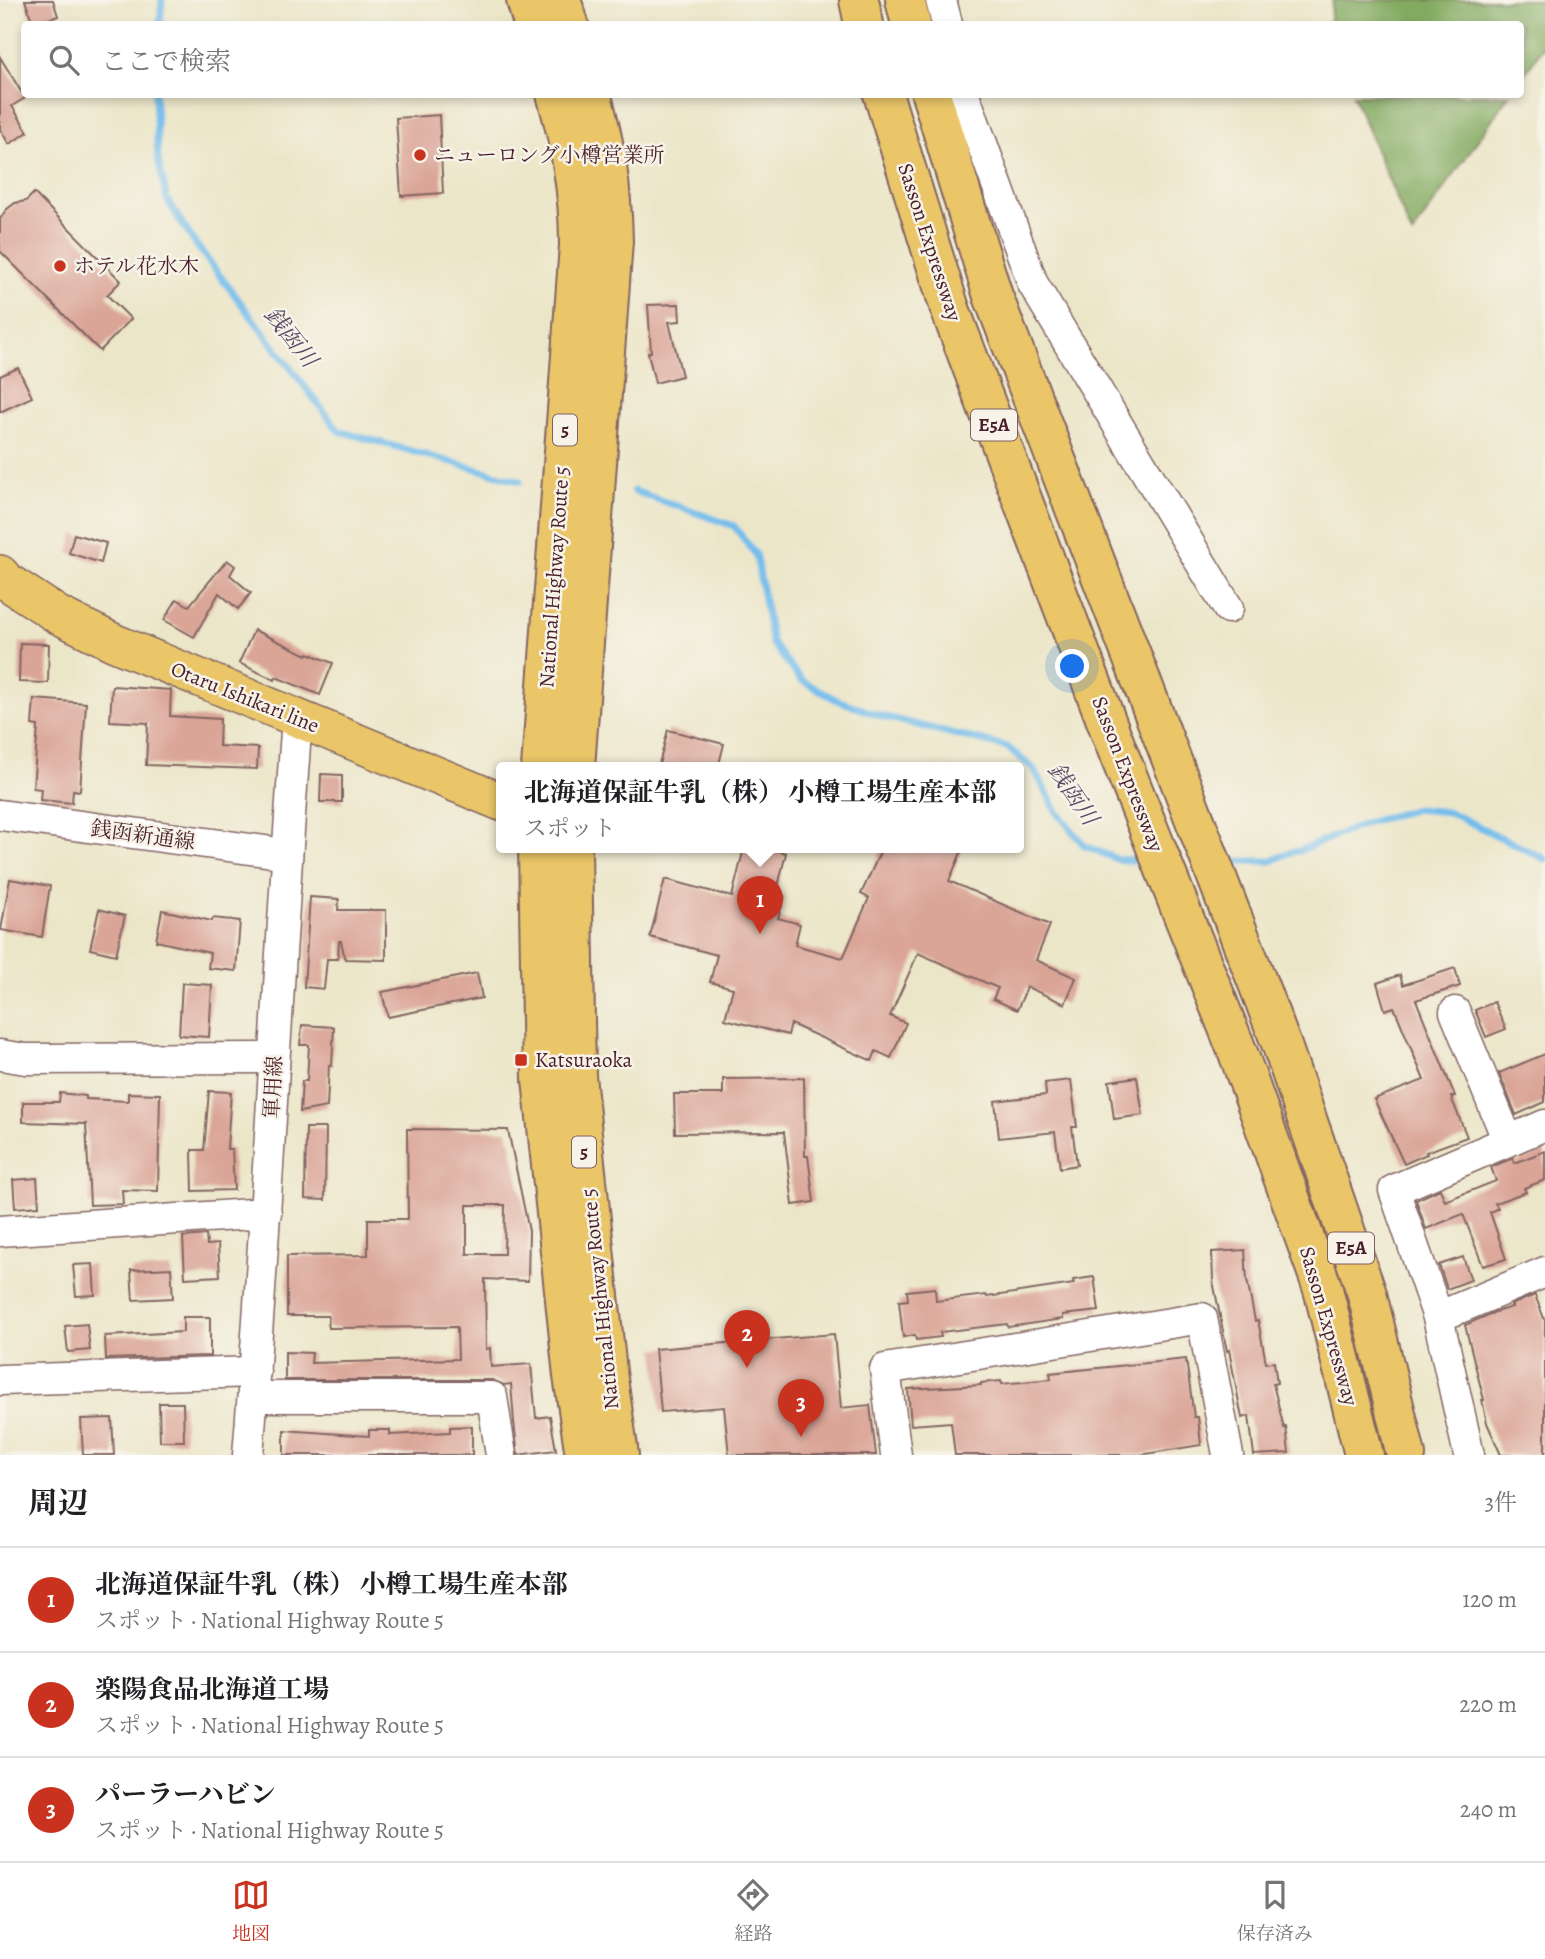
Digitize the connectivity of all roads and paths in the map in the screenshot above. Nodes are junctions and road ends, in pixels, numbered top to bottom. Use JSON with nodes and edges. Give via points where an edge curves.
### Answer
{"nodes":[{"id":1,"x":526,"y":0,"type":"edge"},
{"id":2,"x":561,"y":0,"type":"edge"},
{"id":3,"x":859,"y":0,"type":"edge"},
{"id":4,"x":905,"y":0,"type":"edge"},
{"id":5,"x":941,"y":0,"type":"edge"},
{"id":6,"x":533,"y":21,"type":"edge"},
{"id":7,"x":568,"y":21,"type":"edge"},
{"id":8,"x":863,"y":21,"type":"edge"},
{"id":9,"x":910,"y":21,"type":"edge"},
{"id":10,"x":946,"y":21,"type":"edge"},
{"id":11,"x":556,"y":98,"type":"edge"},
{"id":12,"x":592,"y":98,"type":"edge"},
{"id":13,"x":884,"y":98,"type":"edge"},
{"id":14,"x":932,"y":98,"type":"edge"},
{"id":15,"x":965,"y":98,"type":"edge"},
{"id":16,"x":0,"y":574,"type":"edge"},
{"id":17,"x":1228,"y":608,"type":"dead end"},
{"id":18,"x":298,"y":719,"type":"junction"},
{"id":19,"x":541,"y":762,"type":"edge"},
{"id":20,"x":575,"y":762,"type":"edge"},
{"id":21,"x":496,"y":800,"type":"edge"},
{"id":22,"x":0,"y":815,"type":"edge"},
{"id":23,"x":538,"y":853,"type":"edge"},
{"id":24,"x":572,"y":853,"type":"edge"},
{"id":25,"x":287,"y":854,"type":"junction"},
{"id":26,"x":1454,"y":1012,"type":"dead end"},
{"id":27,"x":0,"y":1055,"type":"edge"},
{"id":28,"x":274,"y":1058,"type":"junction"},
{"id":29,"x":1545,"y":1125,"type":"edge"},
{"id":30,"x":1508,"y":1140,"type":"junction"},
{"id":31,"x":266,"y":1213,"type":"junction"},
{"id":32,"x":0,"y":1231,"type":"edge"},
{"id":33,"x":1545,"y":1272,"type":"edge"},
{"id":34,"x":1438,"y":1317,"type":"junction"},
{"id":35,"x":0,"y":1380,"type":"edge"},
{"id":36,"x":254,"y":1385,"type":"junction"},
{"id":37,"x":248,"y":1455,"type":"edge"},
{"id":38,"x":501,"y":1455,"type":"edge"},
{"id":39,"x":584,"y":1455,"type":"edge"},
{"id":40,"x":619,"y":1455,"type":"edge"},
{"id":41,"x":896,"y":1455,"type":"edge"},
{"id":42,"x":1228,"y":1455,"type":"edge"},
{"id":43,"x":1364,"y":1455,"type":"edge"},
{"id":44,"x":1406,"y":1455,"type":"edge"},
{"id":45,"x":1469,"y":1455,"type":"edge"}],
"edges":[{"from":1,"to":6,"type":"highway"},
{"from":2,"to":7,"type":"highway"},
{"from":3,"to":8,"type":"highway"},
{"from":4,"to":9,"type":"highway"},
{"from":5,"to":10,"type":"street"},
{"from":11,"to":19,"type":"highway","name":"National Highway Route 5","number":"5","via":[[573,164],[579,245]]},
{"from":12,"to":20,"type":"highway","name":"National Highway Route 5","number":"5","via":[[610,180],[613,242]]},
{"from":13,"to":43,"type":"highway","name":"Sasson Expressway","number":"E5A","via":[[950,309],[1240,1058],[1323,1289]]},
{"from":14,"to":44,"type":"highway","name":"Sasson Expressway","number":"E5A","via":[[993,296],[1282,1046],[1367,1294]]},
{"from":15,"to":17,"type":"street","via":[[1033,284]]},
{"from":16,"to":18,"type":"main road","name":"Otaru Ishikari line","via":[[58,615],[115,643]]},
{"from":18,"to":21,"type":"main road","name":"Otaru Ishikari line"},
{"from":18,"to":25,"type":"street","name":"軍用線"},
{"from":22,"to":25,"type":"street","name":"銭函新通線"},
{"from":23,"to":39,"type":"highway","name":"National Highway Route 5","number":"5","via":[[542,1079]]},
{"from":24,"to":40,"type":"highway","name":"National Highway Route 5","number":"5","via":[[576,1076]]},
{"from":25,"to":28,"type":"street","name":"軍用線"},
{"from":26,"to":30,"type":"street"},
{"from":27,"to":28,"type":"street","via":[[26,1059]]},
{"from":28,"to":31,"type":"street","name":"軍用線"},
{"from":29,"to":30,"type":"street"},
{"from":30,"to":34,"type":"street","via":[[1394,1189]]},
{"from":31,"to":32,"type":"street"},
{"from":31,"to":36,"type":"street","name":"軍用線"},
{"from":33,"to":34,"type":"street"},
{"from":34,"to":45,"type":"street"},
{"from":35,"to":36,"type":"street"},
{"from":36,"to":37,"type":"street","name":"軍用線"},
{"from":36,"to":38,"type":"street","via":[[492,1397]]},
{"from":41,"to":42,"type":"street","via":[[885,1369],[1202,1318]]}]}
